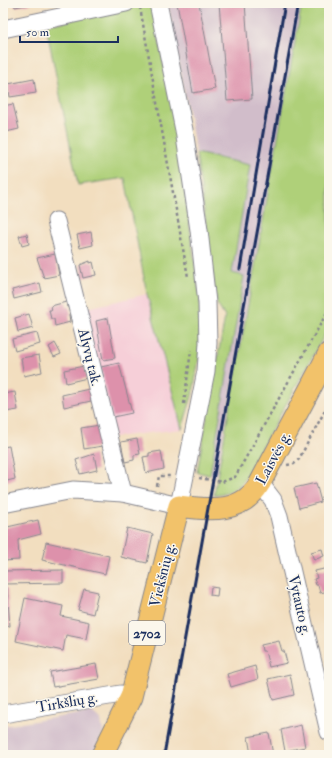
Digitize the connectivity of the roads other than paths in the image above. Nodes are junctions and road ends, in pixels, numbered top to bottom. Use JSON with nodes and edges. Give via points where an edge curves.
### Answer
{"nodes":[{"id":1,"x":126,"y":3,"type":"edge"},
{"id":2,"x":158,"y":3,"type":"edge"},
{"id":3,"x":3,"y":29,"type":"edge"},
{"id":4,"x":56,"y":221,"type":"dead end"},
{"id":5,"x":329,"y":353,"type":"edge"},
{"id":6,"x":260,"y":483,"type":"junction"},
{"id":7,"x":123,"y":493,"type":"junction"},
{"id":8,"x":3,"y":504,"type":"edge"},
{"id":9,"x":179,"y":506,"type":"junction"},
{"id":10,"x":131,"y":697,"type":"junction"},
{"id":11,"x":3,"y":714,"type":"edge"},
{"id":12,"x":329,"y":732,"type":"edge"},
{"id":13,"x":102,"y":755,"type":"edge"}],
"edges":[{"from":1,"to":3,"type":"street"},
{"from":2,"to":9,"type":"street","via":[[184,130],[207,303],[206,371]]},
{"from":4,"to":7,"type":"street","name":"Alyvų tak."},
{"from":5,"to":6,"type":"main road","name":"Laisvės g."},
{"from":6,"to":9,"type":"main road","name":"Laisvės g.","via":[[250,497],[239,504],[207,509]]},
{"from":6,"to":12,"type":"street","name":"Vytauto g.","via":[[273,500],[279,516]]},
{"from":7,"to":8,"type":"street","via":[[72,490]]},
{"from":7,"to":9,"type":"street"},
{"from":9,"to":10,"type":"main road","name":"Viekšnių g.","number":"2702"},
{"from":10,"to":11,"type":"street","name":"Tirkšlių g.","via":[[121,694]]},
{"from":10,"to":13,"type":"main road","name":"Viekšnių g.","number":"2702"}]}
